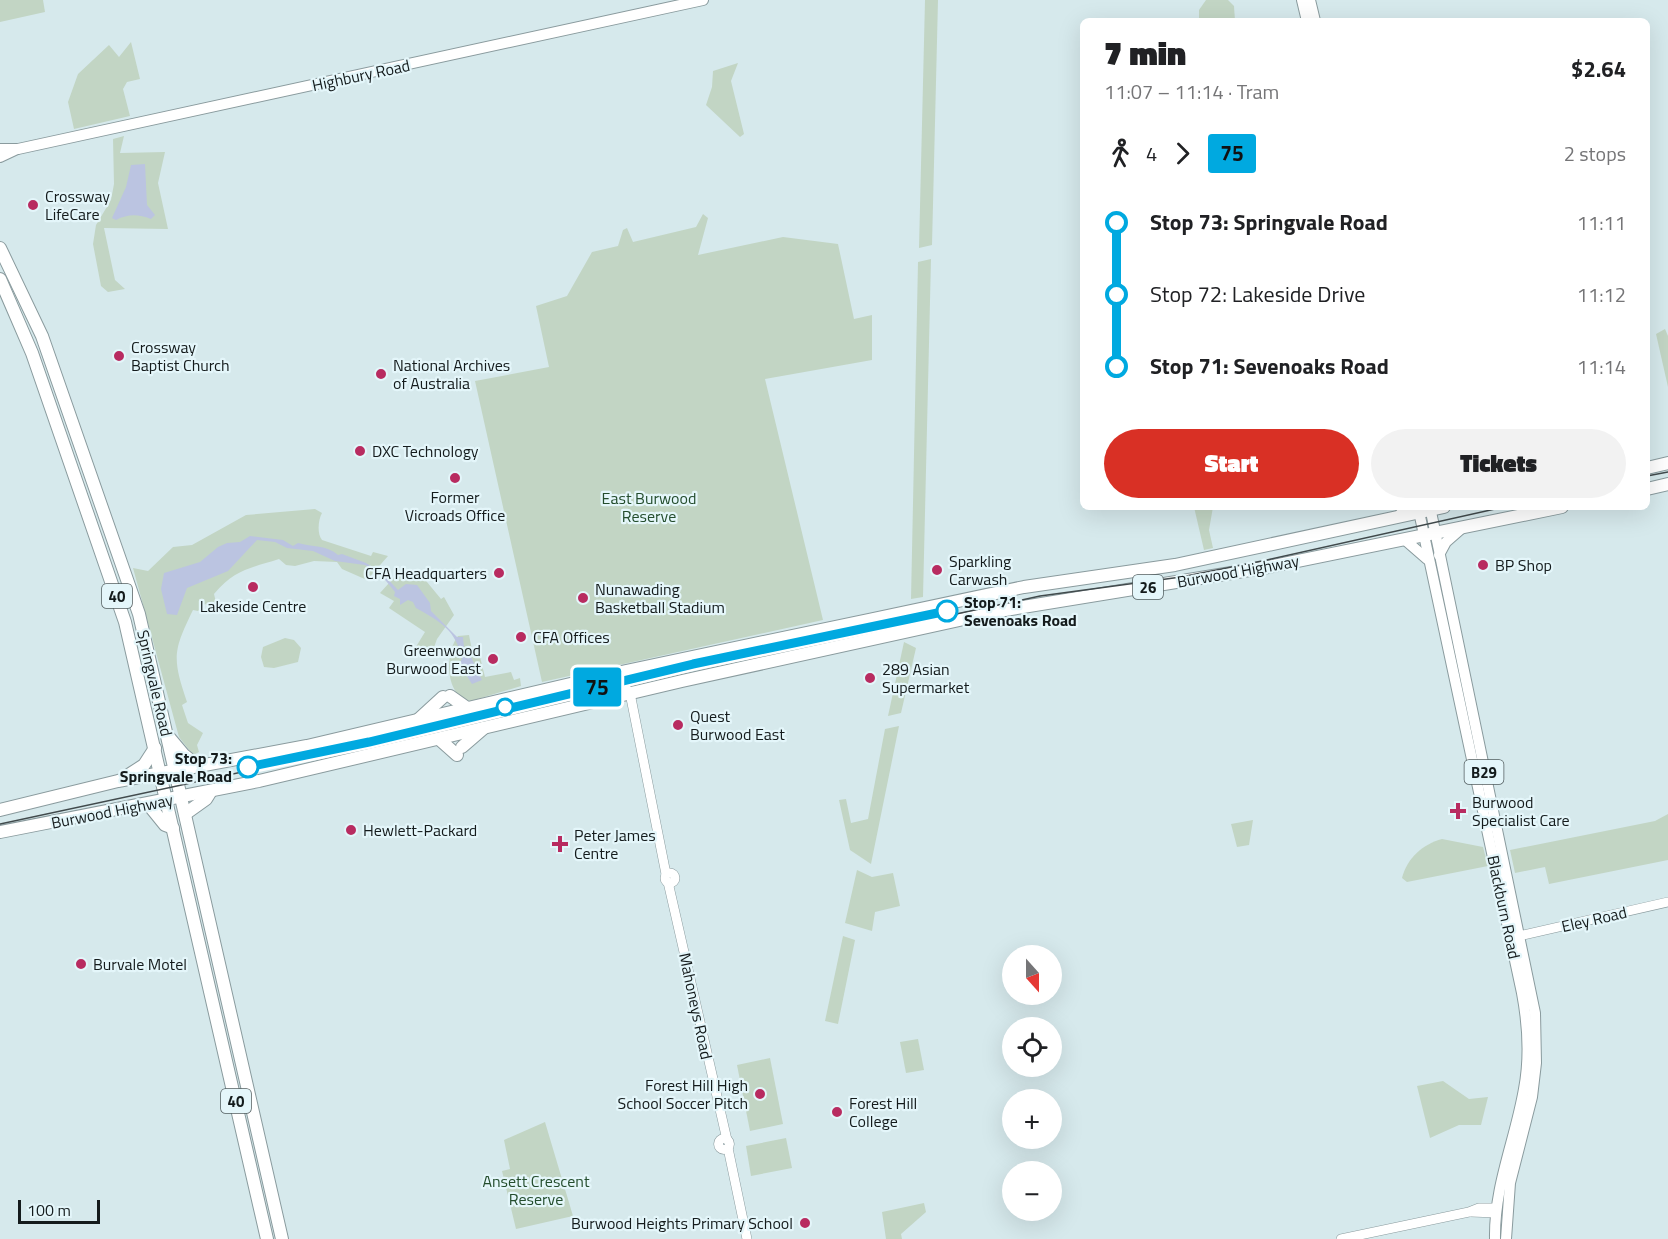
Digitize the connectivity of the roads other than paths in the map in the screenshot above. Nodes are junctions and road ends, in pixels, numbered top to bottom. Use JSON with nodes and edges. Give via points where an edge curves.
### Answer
{"nodes":[{"id":1,"x":703,"y":0,"type":"edge"},
{"id":2,"x":1302,"y":0,"type":"edge"},
{"id":3,"x":1310,"y":0,"type":"edge"},
{"id":4,"x":1306,"y":18,"type":"edge"},
{"id":5,"x":1314,"y":18,"type":"edge"},
{"id":6,"x":0,"y":149,"type":"edge"},
{"id":7,"x":18,"y":149,"type":"junction"},
{"id":8,"x":0,"y":157,"type":"edge"},
{"id":9,"x":0,"y":248,"type":"edge"},
{"id":10,"x":0,"y":279,"type":"edge"},
{"id":11,"x":1664,"y":464,"type":"edge"},
{"id":12,"x":1667,"y":484,"type":"edge"},
{"id":13,"x":1650,"y":488,"type":"edge"},
{"id":14,"x":1424,"y":510,"type":"edge"},
{"id":15,"x":1548,"y":510,"type":"edge"},
{"id":16,"x":1402,"y":512,"type":"edge"},
{"id":17,"x":1462,"y":528,"type":"junction"},
{"id":18,"x":1429,"y":535,"type":"junction"},
{"id":19,"x":1404,"y":539,"type":"junction"},
{"id":20,"x":1439,"y":555,"type":"junction"},
{"id":21,"x":1218,"y":556,"type":"junction"},
{"id":22,"x":1427,"y":559,"type":"junction"},
{"id":23,"x":1268,"y":567,"type":"junction"},
{"id":24,"x":140,"y":620,"type":"junction"},
{"id":25,"x":820,"y":630,"type":"junction"},
{"id":26,"x":129,"y":636,"type":"junction"},
{"id":27,"x":840,"y":646,"type":"junction"},
{"id":28,"x":604,"y":676,"type":"junction"},
{"id":29,"x":625,"y":694,"type":"junction"},
{"id":30,"x":467,"y":708,"type":"junction"},
{"id":31,"x":415,"y":722,"type":"junction"},
{"id":32,"x":487,"y":726,"type":"junction"},
{"id":33,"x":167,"y":735,"type":"junction"},
{"id":34,"x":439,"y":739,"type":"junction"},
{"id":35,"x":155,"y":748,"type":"junction"},
{"id":36,"x":1477,"y":760,"type":"junction"},
{"id":37,"x":198,"y":766,"type":"junction"},
{"id":38,"x":175,"y":770,"type":"junction"},
{"id":39,"x":161,"y":773,"type":"junction"},
{"id":40,"x":118,"y":781,"type":"junction"},
{"id":41,"x":211,"y":791,"type":"junction"},
{"id":42,"x":181,"y":797,"type":"junction"},
{"id":43,"x":167,"y":800,"type":"junction"},
{"id":44,"x":148,"y":804,"type":"junction"},
{"id":45,"x":0,"y":810,"type":"edge"},
{"id":46,"x":185,"y":814,"type":"junction"},
{"id":47,"x":173,"y":828,"type":"junction"},
{"id":48,"x":0,"y":832,"type":"edge"},
{"id":49,"x":1668,"y":902,"type":"edge"},
{"id":50,"x":1515,"y":937,"type":"junction"},
{"id":51,"x":1499,"y":1212,"type":"junction"},
{"id":52,"x":267,"y":1239,"type":"edge"},
{"id":53,"x":282,"y":1239,"type":"edge"},
{"id":54,"x":747,"y":1239,"type":"edge"},
{"id":55,"x":1341,"y":1239,"type":"edge"},
{"id":56,"x":1496,"y":1239,"type":"edge"},
{"id":57,"x":1506,"y":1239,"type":"edge"}],
"edges":[{"from":1,"to":7,"type":"main road","name":"Highbury Road"},
{"from":2,"to":4,"type":"main road"},
{"from":3,"to":5,"type":"main road"},
{"from":6,"to":7,"type":"main road","name":"Highbury Road"},
{"from":7,"to":8,"type":"main road","name":"Highbury Road"},
{"from":9,"to":24,"type":"highway","name":"Springvale Road","number":"40","via":[[42,336]]},
{"from":10,"to":26,"type":"highway","name":"Springvale Road","number":"40","via":[[36,362]]},
{"from":11,"to":12,"type":"highway"},
{"from":12,"to":13,"type":"highway"},
{"from":14,"to":18,"type":"main road","name":"Blackburn Road","number":"B29"},
{"from":15,"to":17,"type":"highway","name":"Burwood Highway","number":"26"},
{"from":16,"to":21,"type":"highway","name":"Burwood Highway","number":"26"},
{"from":17,"to":18,"type":"highway","name":"Burwood Highway","number":"26"},
{"from":17,"to":20,"type":"main road","via":[[1446,542]]},
{"from":18,"to":19,"type":"highway","name":"Burwood Highway","number":"26"},
{"from":18,"to":20,"type":"main road","name":"Blackburn Road","number":"B29"},
{"from":18,"to":22,"type":"main road","name":"Blackburn Road","number":"B29"},
{"from":19,"to":22,"type":"main road"},
{"from":19,"to":23,"type":"highway","name":"Burwood Highway","number":"26"},
{"from":20,"to":36,"type":"main road","name":"Blackburn Road","number":"B29"},
{"from":21,"to":23,"type":"highway","via":[[1237,559],[1261,555]]},
{"from":21,"to":25,"type":"highway","name":"Burwood Highway","number":"26","via":[[1024,587]]},
{"from":22,"to":36,"type":"main road","name":"Blackburn Road","number":"B29"},
{"from":23,"to":27,"type":"highway","name":"Burwood Highway","number":"26","via":[[1005,610]]},
{"from":24,"to":26,"type":"highway","via":[[137,631]]},
{"from":24,"to":33,"type":"highway","name":"Springvale Road","number":"40"},
{"from":25,"to":27,"type":"highway","via":[[835,635]]},
{"from":25,"to":28,"type":"highway","name":"Burwood Highway","number":"26"},
{"from":26,"to":35,"type":"highway","name":"Springvale Road","number":"40"},
{"from":27,"to":29,"type":"highway","name":"Burwood Highway","number":"26"},
{"from":28,"to":29,"type":"main road","via":[[621,682]]},
{"from":28,"to":30,"type":"highway","name":"Burwood Highway","number":"26"},
{"from":29,"to":32,"type":"highway","name":"Burwood Highway","number":"26"},
{"from":29,"to":54,"type":"main road","name":"Mahoneys Road","via":[[634,717],[670,877]]},
{"from":30,"to":31,"type":"highway","name":"Burwood Highway","number":"26"},
{"from":30,"to":31,"type":"highway","via":[[446,696]]},
{"from":31,"to":37,"type":"highway","name":"Burwood Highway","number":"26"},
{"from":32,"to":34,"type":"highway","name":"Burwood Highway","number":"26"},
{"from":32,"to":34,"type":"highway","via":[[459,751]]},
{"from":33,"to":37,"type":"highway"},
{"from":33,"to":38,"type":"highway","name":"Springvale Road","number":"40"},
{"from":34,"to":41,"type":"highway","name":"Burwood Highway","number":"26"},
{"from":35,"to":39,"type":"highway","name":"Springvale Road","number":"40"},
{"from":35,"to":40,"type":"highway","via":[[142,767]]},
{"from":36,"to":50,"type":"main road","name":"Blackburn Road","number":"B29"},
{"from":37,"to":38,"type":"highway","name":"Burwood Highway","number":"26"},
{"from":38,"to":39,"type":"highway","name":"Burwood Highway","number":"26"},
{"from":38,"to":42,"type":"highway","name":"Springvale Road","number":"40"},
{"from":39,"to":40,"type":"highway","name":"Burwood Highway","number":"26"},
{"from":39,"to":43,"type":"highway","name":"Springvale Road","number":"40"},
{"from":40,"to":45,"type":"highway","name":"Burwood Highway","number":"26"},
{"from":41,"to":42,"type":"highway","name":"Burwood Highway","number":"26"},
{"from":41,"to":46,"type":"highway"},
{"from":42,"to":43,"type":"highway","name":"Burwood Highway","number":"26"},
{"from":42,"to":46,"type":"highway","name":"Springvale Road","number":"40"},
{"from":43,"to":44,"type":"highway","name":"Burwood Highway","number":"26"},
{"from":43,"to":47,"type":"highway","name":"Springvale Road","number":"40"},
{"from":44,"to":47,"type":"highway","via":[[165,825]]},
{"from":44,"to":48,"type":"highway","name":"Burwood Highway","number":"26"},
{"from":46,"to":53,"type":"highway","name":"Springvale Road","number":"40"},
{"from":47,"to":52,"type":"highway","name":"Springvale Road","number":"40"},
{"from":49,"to":50,"type":"main road","name":"Eley Road"},
{"from":50,"to":51,"type":"main road","name":"Blackburn Road","number":"B29","via":[[1528,1053],[1524,1091],[1501,1177]]},
{"from":50,"to":51,"type":"main road","name":"Blackburn Road","number":"B29","via":[[1535,1013],[1537,1047],[1532,1097]]},
{"from":51,"to":55,"type":"main road","via":[[1469,1212]]},
{"from":51,"to":56,"type":"main road","name":"Blackburn Road","number":"B29"},
{"from":51,"to":57,"type":"main road","name":"Blackburn Road","number":"B29"}]}
